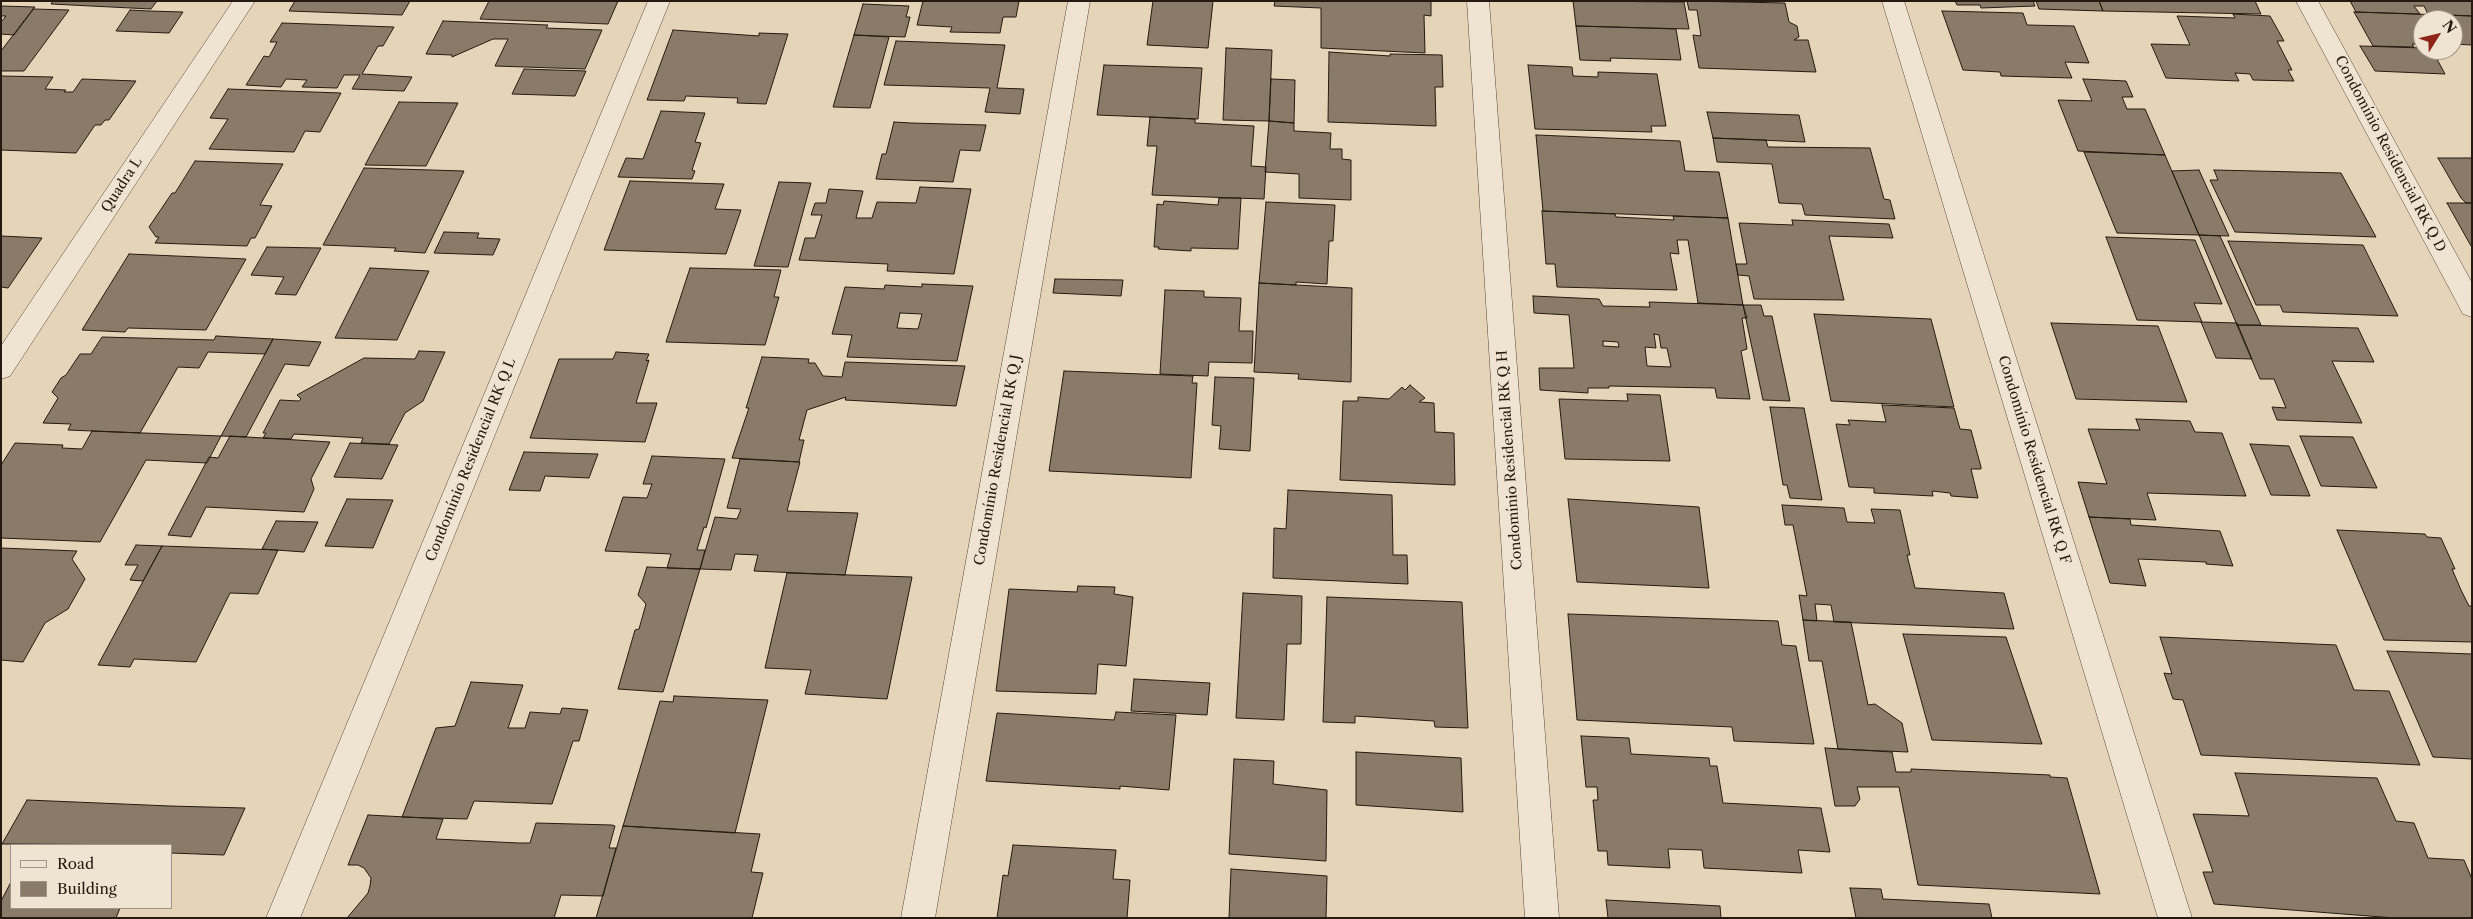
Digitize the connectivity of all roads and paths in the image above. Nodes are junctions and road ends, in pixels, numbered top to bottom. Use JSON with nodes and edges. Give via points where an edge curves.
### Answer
{"nodes":[{"id":1,"x":244,"y":1,"type":"edge"},
{"id":2,"x":659,"y":1,"type":"edge"},
{"id":3,"x":1078,"y":1,"type":"edge"},
{"id":4,"x":1478,"y":1,"type":"edge"},
{"id":5,"x":1893,"y":1,"type":"edge"},
{"id":6,"x":2307,"y":1,"type":"edge"},
{"id":7,"x":2472,"y":307,"type":"edge"},
{"id":8,"x":1,"y":368,"type":"edge"},
{"id":9,"x":283,"y":918,"type":"edge"},
{"id":10,"x":918,"y":918,"type":"edge"},
{"id":11,"x":1542,"y":918,"type":"edge"},
{"id":12,"x":2175,"y":918,"type":"edge"}],
"edges":[{"from":1,"to":8,"type":"street","name":"Quadra L"},
{"from":2,"to":9,"type":"street","name":"Condomínio Residencial RK Q L"},
{"from":3,"to":10,"type":"street","name":"Condomínio Residencial RK Q J"},
{"from":4,"to":11,"type":"street","name":"Condomínio Residencial RK Q H"},
{"from":5,"to":12,"type":"street","name":"Condomínio Residencial RK Q F"},
{"from":6,"to":7,"type":"street","name":"Condomínio Residencial RK Q D"}]}
